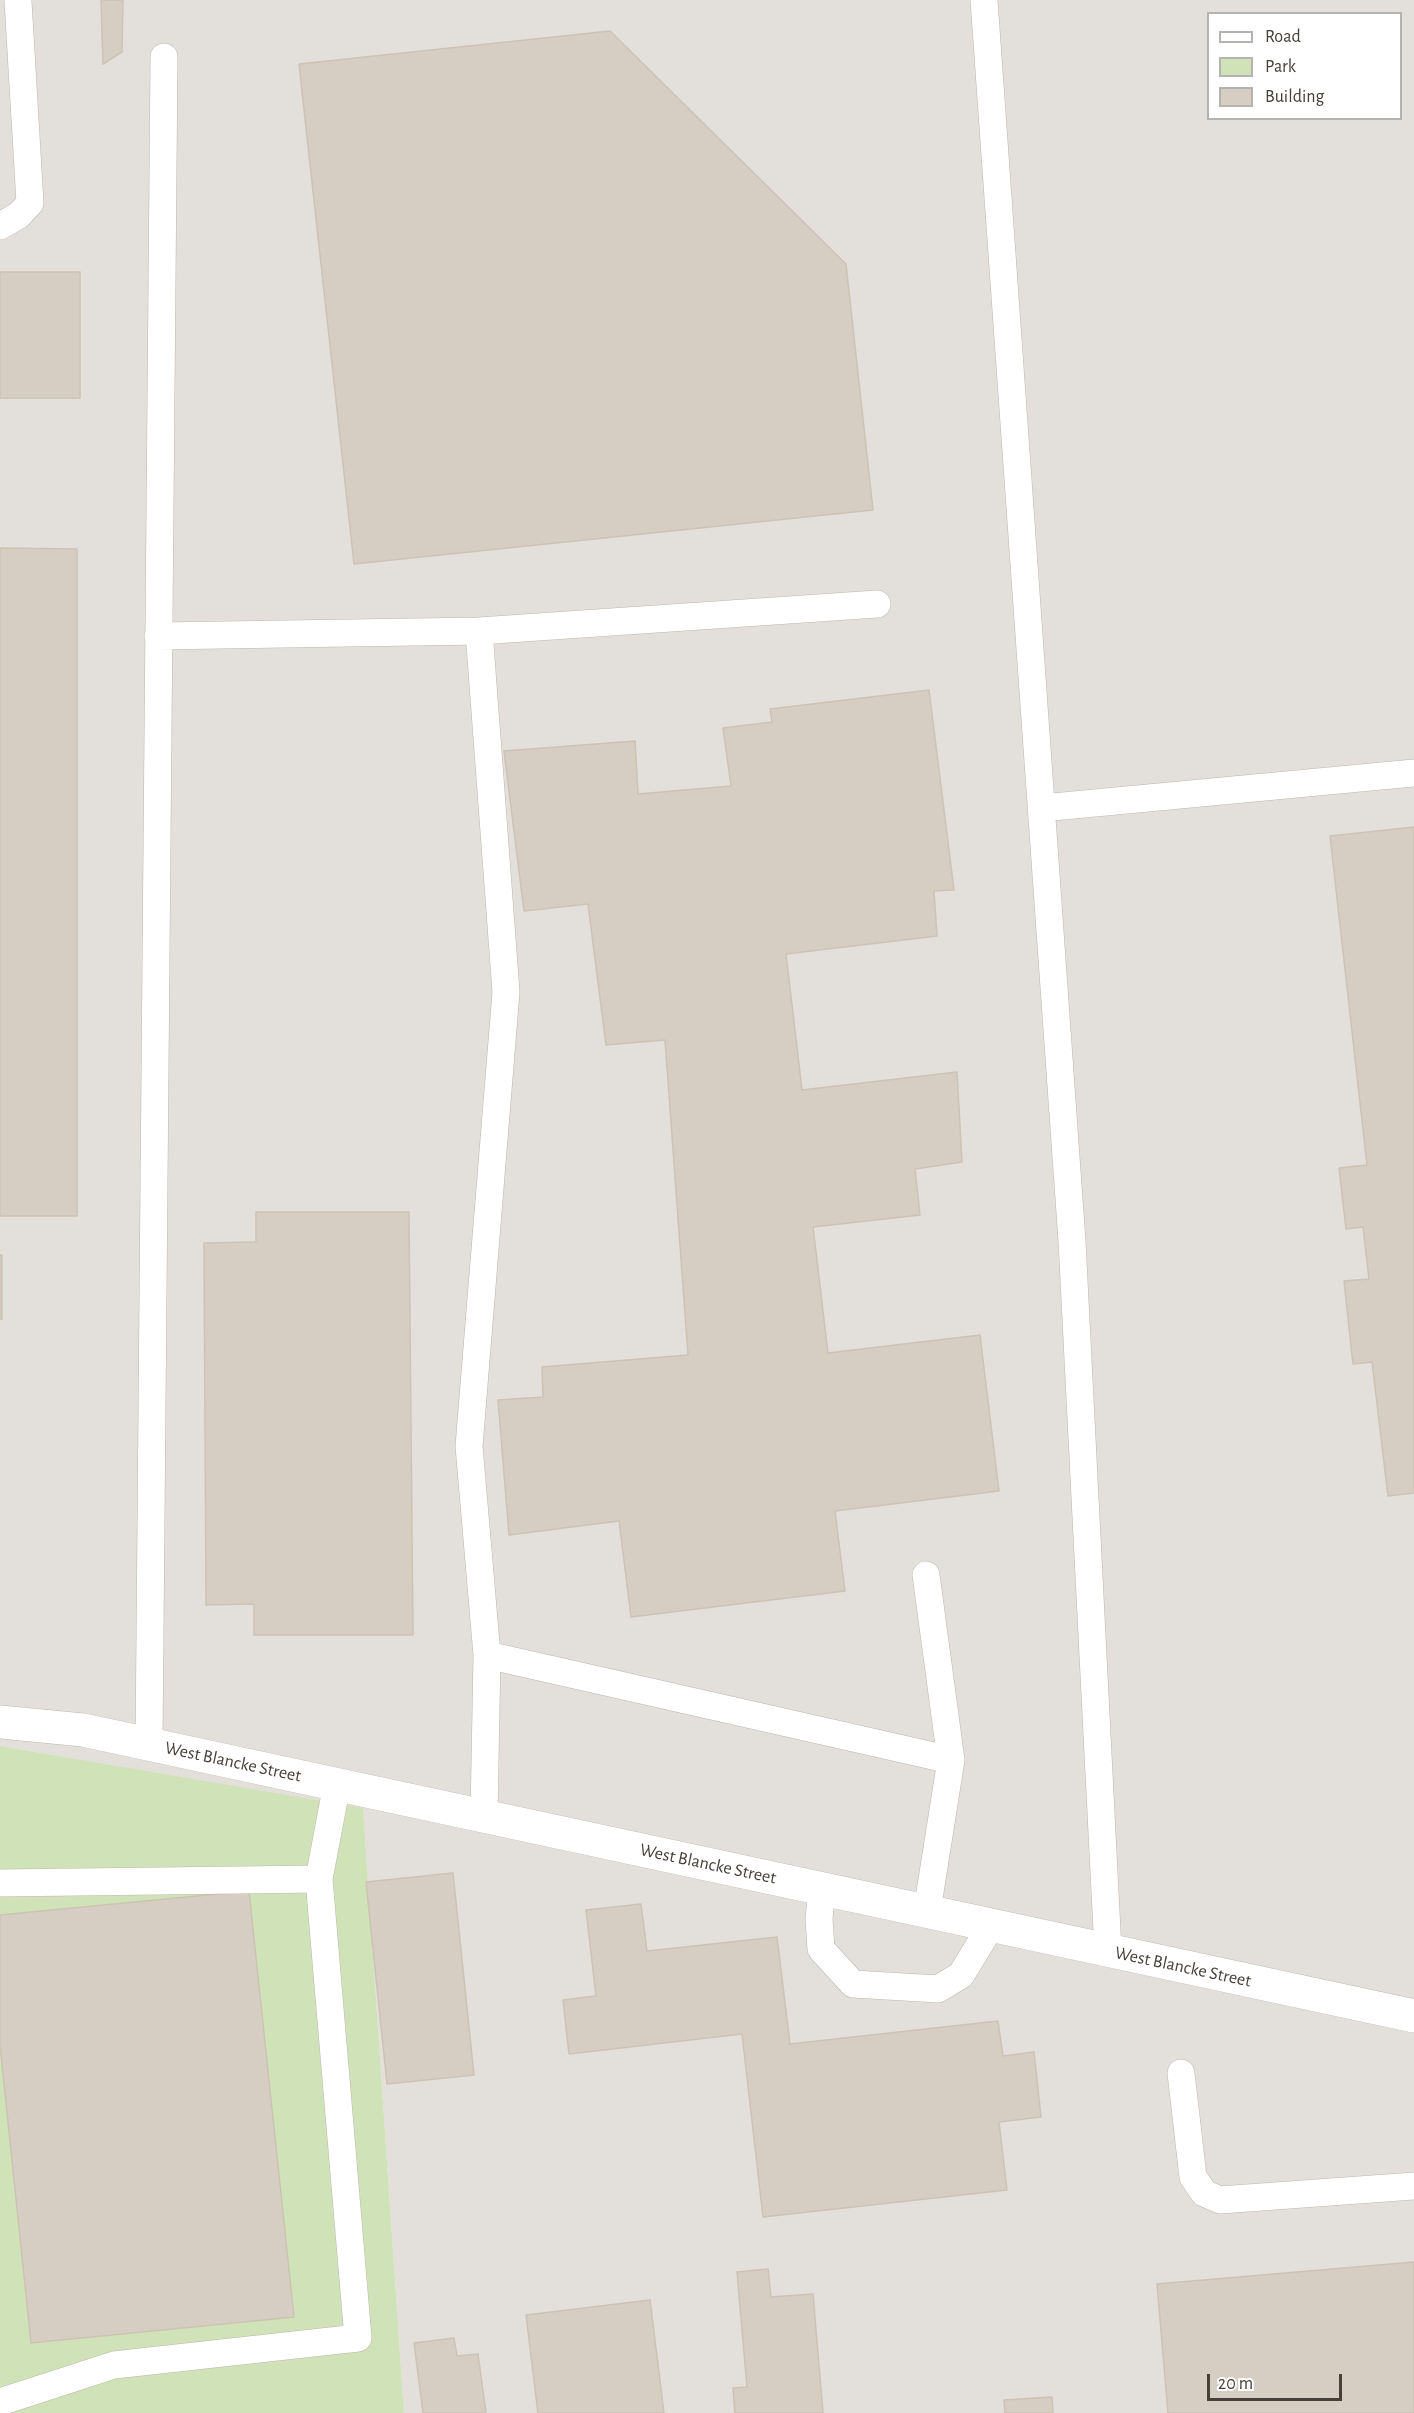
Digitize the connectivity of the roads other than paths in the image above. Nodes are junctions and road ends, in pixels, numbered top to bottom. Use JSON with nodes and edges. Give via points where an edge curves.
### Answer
{"nodes":[{"id":1,"x":984,"y":0,"type":"edge"},
{"id":2,"x":18,"y":1,"type":"edge"},
{"id":3,"x":164,"y":57,"type":"dead end"},
{"id":4,"x":0,"y":226,"type":"edge"},
{"id":5,"x":877,"y":604,"type":"dead end"},
{"id":6,"x":479,"y":631,"type":"junction"},
{"id":7,"x":158,"y":636,"type":"junction"},
{"id":8,"x":1414,"y":773,"type":"edge"},
{"id":9,"x":1042,"y":808,"type":"junction"},
{"id":10,"x":926,"y":1575,"type":"dead end"},
{"id":11,"x":487,"y":1655,"type":"junction"},
{"id":12,"x":0,"y":1722,"type":"edge"},
{"id":13,"x":149,"y":1744,"type":"junction"},
{"id":14,"x":951,"y":1760,"type":"junction"},
{"id":15,"x":337,"y":1784,"type":"junction"},
{"id":16,"x":484,"y":1816,"type":"junction"},
{"id":17,"x":319,"y":1879,"type":"junction"},
{"id":18,"x":0,"y":1883,"type":"edge"},
{"id":19,"x":822,"y":1889,"type":"junction"},
{"id":20,"x":927,"y":1911,"type":"junction"},
{"id":21,"x":991,"y":1926,"type":"junction"},
{"id":22,"x":1108,"y":1951,"type":"junction"},
{"id":23,"x":1414,"y":2016,"type":"edge"},
{"id":24,"x":1181,"y":2073,"type":"dead end"},
{"id":25,"x":1414,"y":2186,"type":"edge"},
{"id":26,"x":0,"y":2402,"type":"edge"}],
"edges":[{"from":1,"to":9,"type":"lane"},
{"from":2,"to":4,"type":"lane","via":[[30,203]]},
{"from":3,"to":7,"type":"lane"},
{"from":5,"to":6,"type":"lane"},
{"from":6,"to":7,"type":"lane"},
{"from":6,"to":11,"type":"lane","via":[[506,992],[469,1446]]},
{"from":7,"to":13,"type":"lane"},
{"from":8,"to":9,"type":"lane"},
{"from":9,"to":22,"type":"lane","via":[[1072,1241]]},
{"from":10,"to":14,"type":"lane"},
{"from":11,"to":14,"type":"lane"},
{"from":11,"to":16,"type":"lane"},
{"from":12,"to":13,"type":"street","name":"West Blancke Street","via":[[83,1730]]},
{"from":13,"to":15,"type":"street","name":"West Blancke Street"},
{"from":14,"to":20,"type":"lane"},
{"from":15,"to":16,"type":"street","name":"West Blancke Street"},
{"from":15,"to":17,"type":"lane"},
{"from":16,"to":19,"type":"street","name":"West Blancke Street"},
{"from":17,"to":18,"type":"lane"},
{"from":17,"to":26,"type":"lane","via":[[358,2338],[114,2366]]},
{"from":19,"to":20,"type":"street","name":"West Blancke Street"},
{"from":19,"to":21,"type":"lane","via":[[821,1948],[853,1984],[938,1989],[961,1975]]},
{"from":20,"to":21,"type":"street","name":"West Blancke Street"},
{"from":21,"to":22,"type":"street","name":"West Blancke Street"},
{"from":22,"to":23,"type":"street","name":"West Blancke Street"},
{"from":24,"to":25,"type":"lane","via":[[1193,2177],[1204,2193],[1220,2200]]}]}
